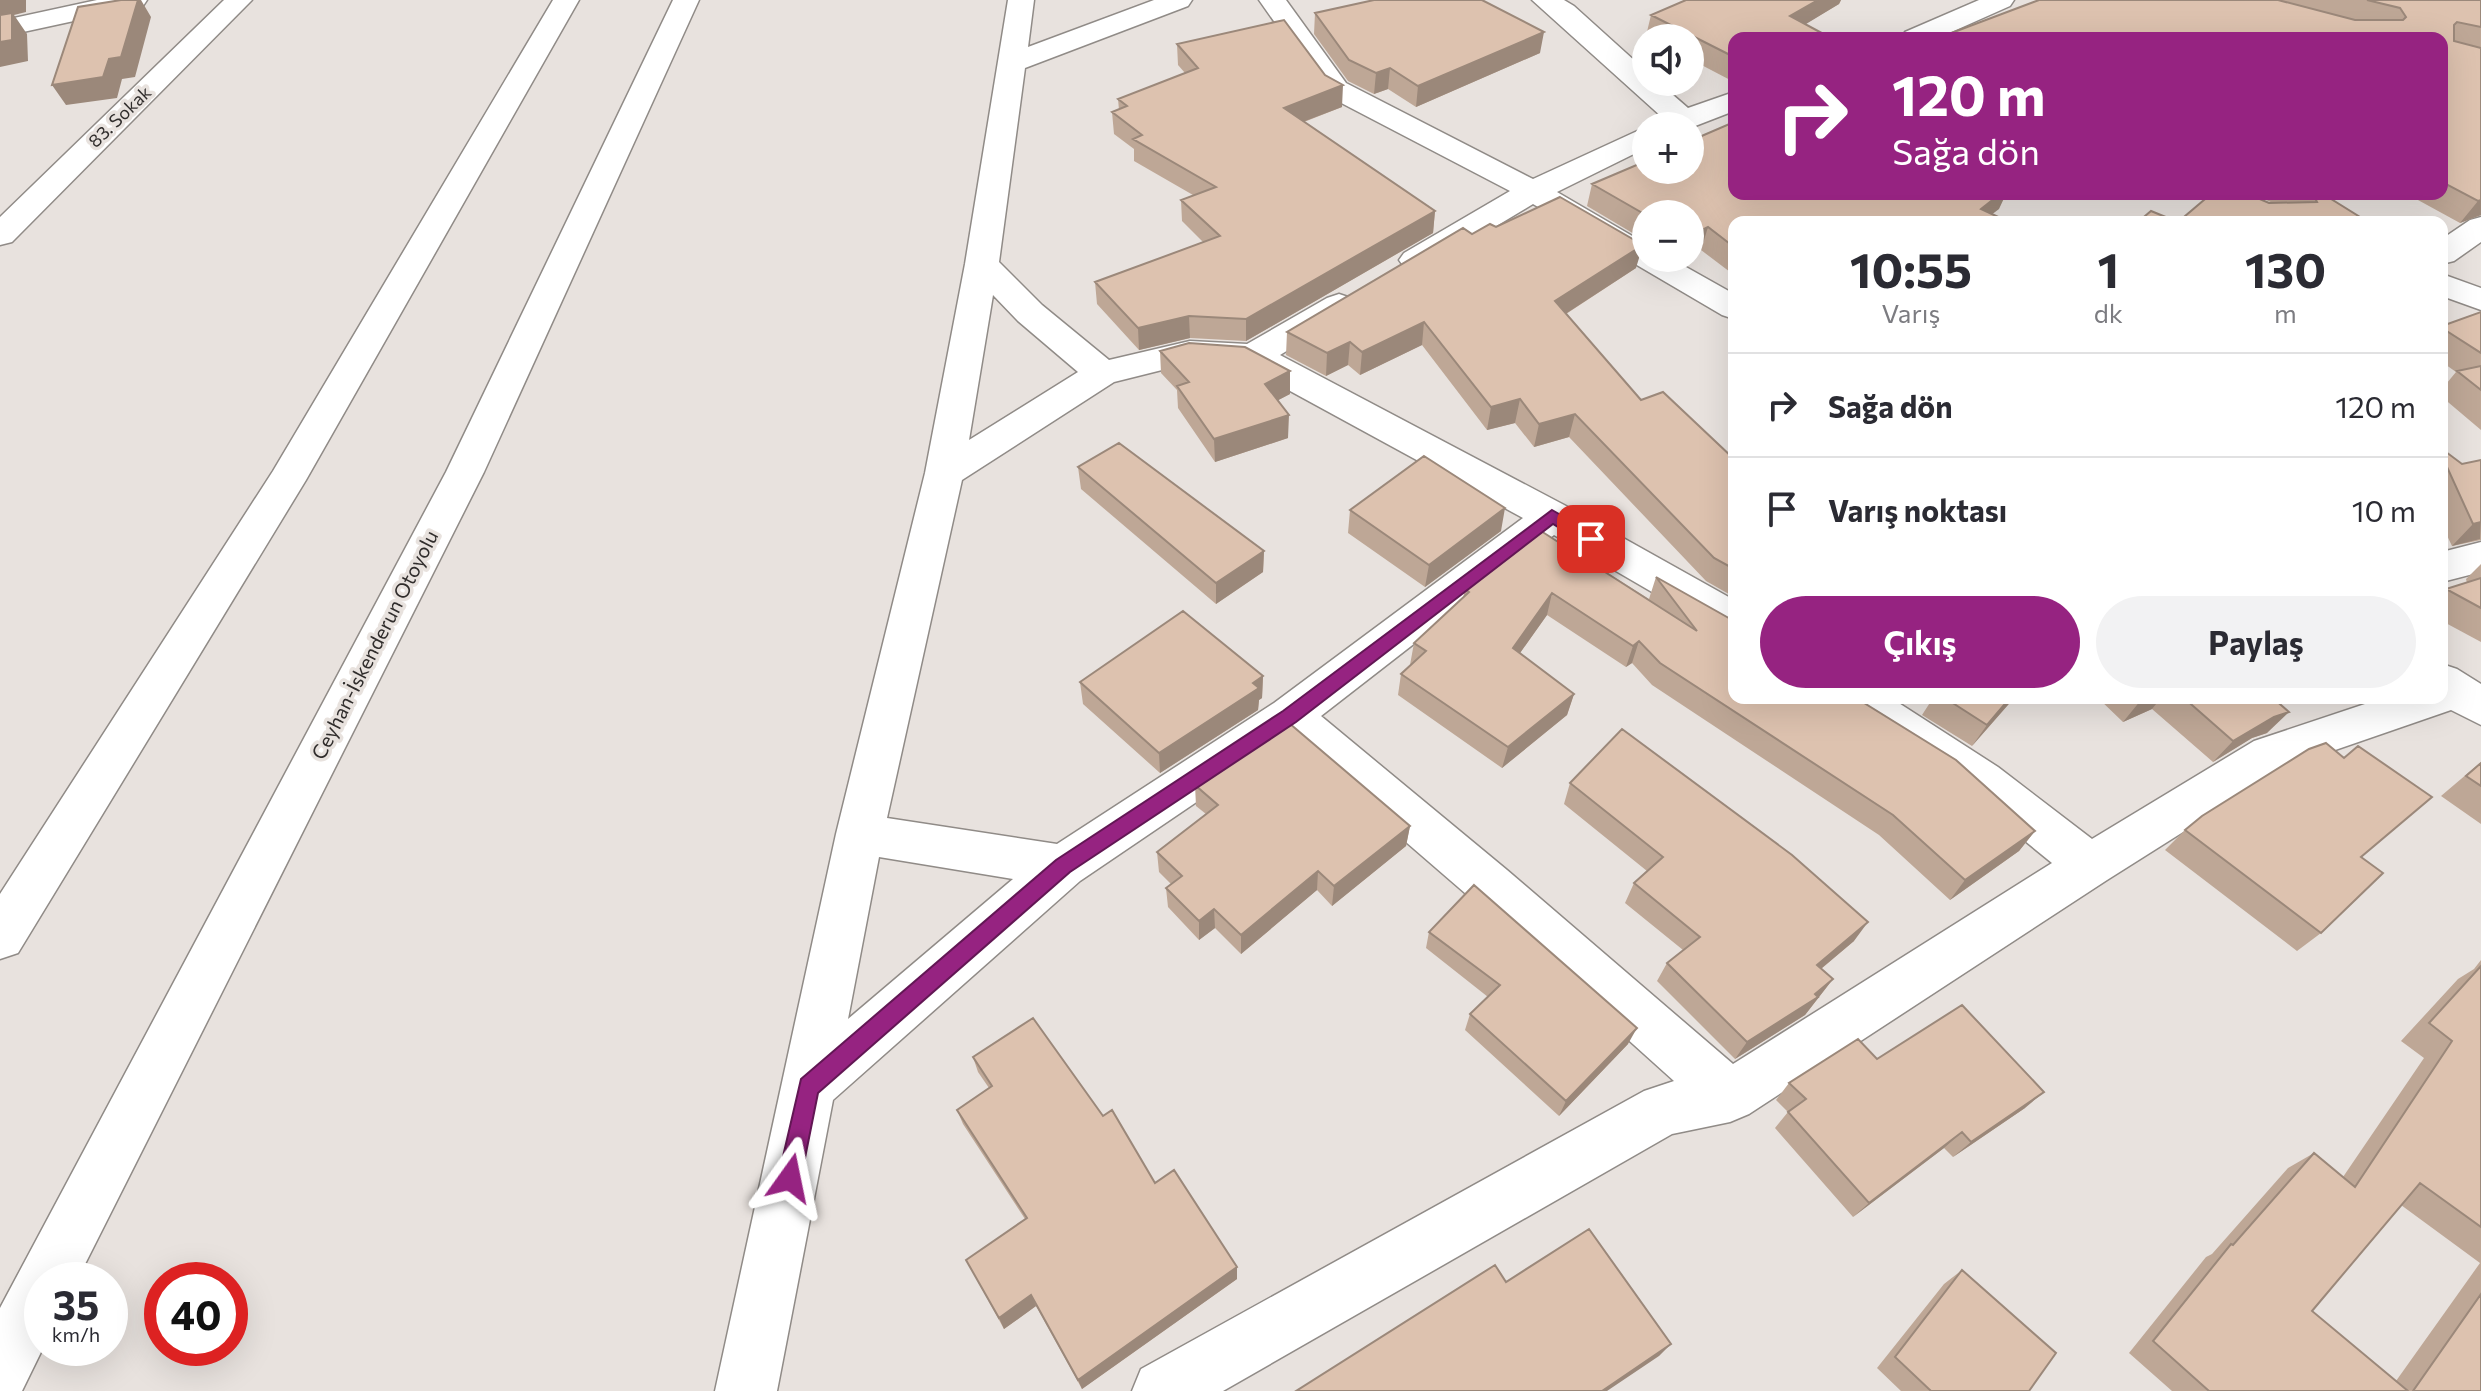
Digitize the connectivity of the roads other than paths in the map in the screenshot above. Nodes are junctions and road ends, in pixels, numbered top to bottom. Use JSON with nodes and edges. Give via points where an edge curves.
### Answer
{"nodes":[{"id":1,"x":134,"y":0,"type":"edge"},
{"id":2,"x":239,"y":0,"type":"edge"},
{"id":3,"x":566,"y":0,"type":"edge"},
{"id":4,"x":686,"y":0,"type":"edge"},
{"id":5,"x":1021,"y":0,"type":"edge"},
{"id":6,"x":1272,"y":0,"type":"edge"},
{"id":7,"x":1545,"y":0,"type":"edge"},
{"id":8,"x":2001,"y":0,"type":"edge"},
{"id":9,"x":1165,"y":1,"type":"edge"},
{"id":10,"x":0,"y":29,"type":"edge"},
{"id":11,"x":1933,"y":32,"type":"edge"},
{"id":12,"x":1014,"y":62,"type":"junction"},
{"id":13,"x":1728,"y":103,"type":"edge"},
{"id":14,"x":1664,"y":112,"type":"edge"},
{"id":15,"x":1704,"y":112,"type":"edge"},
{"id":16,"x":1632,"y":143,"type":"edge"},
{"id":17,"x":1533,"y":191,"type":"junction"},
{"id":18,"x":2481,"y":227,"type":"edge"},
{"id":19,"x":3,"y":230,"type":"edge"},
{"id":20,"x":1632,"y":250,"type":"edge"},
{"id":21,"x":2448,"y":250,"type":"edge"},
{"id":22,"x":982,"y":264,"type":"junction"},
{"id":23,"x":1671,"y":272,"type":"edge"},
{"id":24,"x":2448,"y":286,"type":"edge"},
{"id":25,"x":2481,"y":300,"type":"edge"},
{"id":26,"x":1728,"y":305,"type":"edge"},
{"id":27,"x":1253,"y":356,"type":"junction"},
{"id":28,"x":1102,"y":373,"type":"junction"},
{"id":29,"x":944,"y":473,"type":"junction"},
{"id":30,"x":1552,"y":516,"type":"junction"},
{"id":31,"x":2481,"y":557,"type":"edge"},
{"id":32,"x":2448,"y":565,"type":"edge"},
{"id":33,"x":1728,"y":617,"type":"edge"},
{"id":34,"x":1865,"y":704,"type":"edge"},
{"id":35,"x":2423,"y":704,"type":"edge"},
{"id":36,"x":1290,"y":716,"type":"junction"},
{"id":37,"x":860,"y":834,"type":"junction"},
{"id":38,"x":2090,"y":865,"type":"junction"},
{"id":39,"x":1063,"y":866,"type":"junction"},
{"id":40,"x":0,"y":937,"type":"edge"},
{"id":41,"x":808,"y":1087,"type":"junction"},
{"id":42,"x":1730,"y":1096,"type":"junction"},
{"id":43,"x":55,"y":1262,"type":"edge"},
{"id":44,"x":24,"y":1324,"type":"edge"},
{"id":45,"x":0,"y":1370,"type":"edge"},
{"id":46,"x":746,"y":1391,"type":"edge"},
{"id":47,"x":1163,"y":1391,"type":"edge"}],
"edges":[{"from":1,"to":10,"type":"main road"},
{"from":2,"to":19,"type":"main road","name":"83. Sokak"},
{"from":3,"to":40,"type":"main road","via":[[287,480]]},
{"from":4,"to":43,"type":"main road","name":"Ceyhan-İskenderun Otoyolu","via":[[465,472]]},
{"from":5,"to":12,"type":"main road"},
{"from":6,"to":17,"type":"main road","via":[[1336,89]]},
{"from":7,"to":14,"type":"main road","via":[[1564,12]]},
{"from":8,"to":11,"type":"main road"},
{"from":9,"to":12,"type":"main road"},
{"from":12,"to":22,"type":"main road"},
{"from":13,"to":15,"type":"main road"},
{"from":16,"to":17,"type":"main road"},
{"from":17,"to":20,"type":"main road"},
{"from":17,"to":27,"type":"main road"},
{"from":18,"to":21,"type":"main road"},
{"from":22,"to":28,"type":"main road"},
{"from":22,"to":29,"type":"main road"},
{"from":23,"to":26,"type":"main road"},
{"from":24,"to":25,"type":"main road"},
{"from":27,"to":28,"type":"main road","via":[[1190,352]]},
{"from":27,"to":30,"type":"main road"},
{"from":28,"to":29,"type":"main road"},
{"from":29,"to":37,"type":"main road"},
{"from":30,"to":33,"type":"main road"},
{"from":30,"to":36,"type":"main road"},
{"from":31,"to":32,"type":"main road"},
{"from":34,"to":38,"type":"main road","via":[[1982,780]]},
{"from":35,"to":38,"type":"main road","via":[[2270,754]]},
{"from":36,"to":39,"type":"main road"},
{"from":36,"to":42,"type":"main road"},
{"from":37,"to":39,"type":"main road"},
{"from":37,"to":41,"type":"main road"},
{"from":38,"to":42,"type":"main road"},
{"from":39,"to":41,"type":"main road"},
{"from":41,"to":46,"type":"main road"},
{"from":42,"to":47,"type":"main road","via":[[1663,1110]]},
{"from":44,"to":45,"type":"main road"}]}
